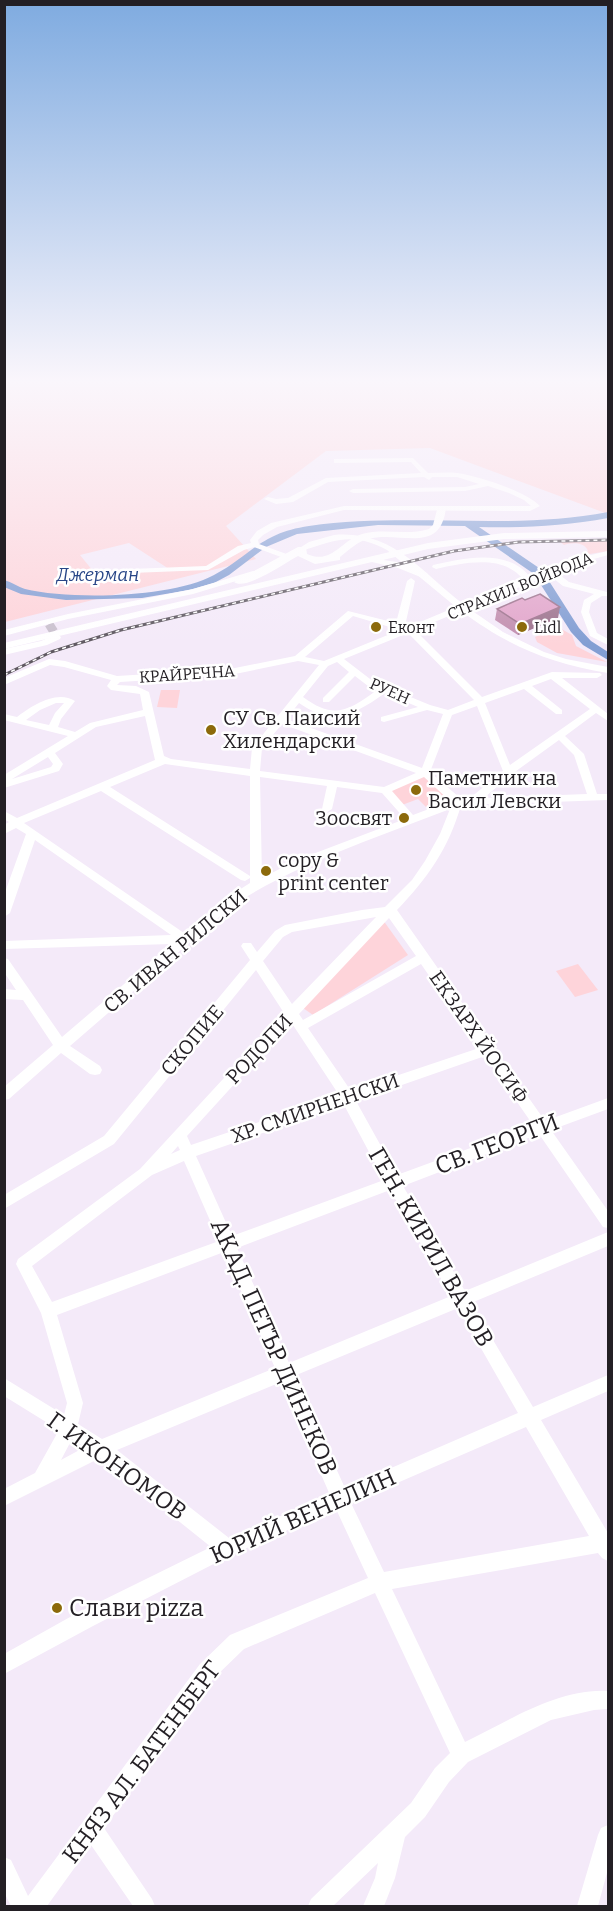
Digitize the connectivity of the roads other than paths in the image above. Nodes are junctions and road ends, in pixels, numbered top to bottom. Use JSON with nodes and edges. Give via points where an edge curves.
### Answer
{"nodes":[{"id":1,"x":420,"y":467,"type":"edge"},
{"id":2,"x":427,"y":475,"type":"junction"},
{"id":3,"x":490,"y":484,"type":"junction"},
{"id":4,"x":353,"y":491,"type":"dead end"},
{"id":5,"x":437,"y":492,"type":"junction"},
{"id":6,"x":268,"y":499,"type":"dead end"},
{"id":7,"x":441,"y":511,"type":"junction"},
{"id":8,"x":607,"y":533,"type":"edge"},
{"id":9,"x":480,"y":536,"type":"junction"},
{"id":10,"x":498,"y":536,"type":"junction"},
{"id":11,"x":422,"y":543,"type":"junction"},
{"id":12,"x":255,"y":544,"type":"junction"},
{"id":13,"x":609,"y":553,"type":"edge"},
{"id":14,"x":303,"y":554,"type":"junction"},
{"id":15,"x":283,"y":556,"type":"junction"},
{"id":16,"x":331,"y":559,"type":"junction"},
{"id":17,"x":436,"y":567,"type":"dead end"},
{"id":18,"x":416,"y":569,"type":"junction"},
{"id":19,"x":547,"y":573,"type":"junction"},
{"id":20,"x":70,"y":578,"type":"dead end"},
{"id":21,"x":531,"y":580,"type":"junction"},
{"id":22,"x":411,"y":581,"type":"dead end"},
{"id":23,"x":207,"y":592,"type":"junction"},
{"id":24,"x":605,"y":594,"type":"edge"},
{"id":25,"x":465,"y":608,"type":"junction"},
{"id":26,"x":485,"y":623,"type":"junction"},
{"id":27,"x":81,"y":626,"type":"junction"},
{"id":28,"x":421,"y":626,"type":"junction"},
{"id":29,"x":405,"y":629,"type":"junction"},
{"id":30,"x":4,"y":633,"type":"edge"},
{"id":31,"x":57,"y":637,"type":"dead end"},
{"id":32,"x":4,"y":639,"type":"edge"},
{"id":33,"x":609,"y":642,"type":"edge"},
{"id":34,"x":4,"y":646,"type":"edge"},
{"id":35,"x":4,"y":652,"type":"edge"},
{"id":36,"x":298,"y":658,"type":"junction"},
{"id":37,"x":338,"y":659,"type":"junction"},
{"id":38,"x":561,"y":661,"type":"junction"},
{"id":39,"x":325,"y":664,"type":"junction"},
{"id":40,"x":609,"y":670,"type":"edge"},
{"id":41,"x":354,"y":672,"type":"junction"},
{"id":42,"x":552,"y":675,"type":"junction"},
{"id":43,"x":609,"y":678,"type":"edge"},
{"id":44,"x":117,"y":679,"type":"junction"},
{"id":45,"x":4,"y":682,"type":"edge"},
{"id":46,"x":525,"y":685,"type":"junction"},
{"id":47,"x":384,"y":689,"type":"junction"},
{"id":48,"x":298,"y":698,"type":"junction"},
{"id":49,"x":326,"y":700,"type":"dead end"},
{"id":50,"x":480,"y":701,"type":"junction"},
{"id":51,"x":427,"y":707,"type":"junction"},
{"id":52,"x":596,"y":709,"type":"junction"},
{"id":53,"x":148,"y":712,"type":"junction"},
{"id":54,"x":448,"y":712,"type":"junction"},
{"id":55,"x":559,"y":712,"type":"dead end"},
{"id":56,"x":4,"y":717,"type":"edge"},
{"id":57,"x":609,"y":718,"type":"edge"},
{"id":58,"x":384,"y":719,"type":"dead end"},
{"id":59,"x":20,"y":720,"type":"junction"},
{"id":60,"x":280,"y":720,"type":"junction"},
{"id":61,"x":53,"y":729,"type":"junction"},
{"id":62,"x":77,"y":735,"type":"junction"},
{"id":63,"x":560,"y":736,"type":"junction"},
{"id":64,"x":50,"y":753,"type":"junction"},
{"id":65,"x":165,"y":760,"type":"junction"},
{"id":66,"x":256,"y":760,"type":"junction"},
{"id":67,"x":237,"y":770,"type":"junction"},
{"id":68,"x":255,"y":772,"type":"junction"},
{"id":69,"x":508,"y":772,"type":"junction"},
{"id":70,"x":425,"y":774,"type":"junction"},
{"id":71,"x":4,"y":782,"type":"edge"},
{"id":72,"x":333,"y":783,"type":"junction"},
{"id":73,"x":103,"y":787,"type":"junction"},
{"id":74,"x":386,"y":790,"type":"junction"},
{"id":75,"x":609,"y":797,"type":"edge"},
{"id":76,"x":593,"y":798,"type":"junction"},
{"id":77,"x":473,"y":801,"type":"junction"},
{"id":78,"x":457,"y":802,"type":"junction"},
{"id":79,"x":327,"y":809,"type":"dead end"},
{"id":80,"x":4,"y":814,"type":"edge"},
{"id":81,"x":411,"y":819,"type":"junction"},
{"id":82,"x":17,"y":822,"type":"junction"},
{"id":83,"x":4,"y":831,"type":"edge"},
{"id":84,"x":32,"y":832,"type":"junction"},
{"id":85,"x":245,"y":877,"type":"dead end"},
{"id":86,"x":256,"y":885,"type":"junction"},
{"id":87,"x":391,"y":911,"type":"junction"},
{"id":88,"x":4,"y":913,"type":"edge"},
{"id":89,"x":185,"y":939,"type":"junction"},
{"id":90,"x":4,"y":945,"type":"edge"},
{"id":91,"x":247,"y":946,"type":"dead end"},
{"id":92,"x":423,"y":957,"type":"junction"},
{"id":93,"x":258,"y":961,"type":"junction"},
{"id":94,"x":4,"y":962,"type":"edge"},
{"id":95,"x":4,"y":994,"type":"edge"},
{"id":96,"x":26,"y":995,"type":"junction"},
{"id":97,"x":293,"y":1012,"type":"junction"},
{"id":98,"x":302,"y":1026,"type":"junction"},
{"id":99,"x":62,"y":1047,"type":"junction"},
{"id":100,"x":488,"y":1050,"type":"junction"},
{"id":101,"x":95,"y":1070,"type":"dead end"},
{"id":102,"x":4,"y":1095,"type":"edge"},
{"id":103,"x":347,"y":1097,"type":"junction"},
{"id":104,"x":609,"y":1102,"type":"edge"},
{"id":105,"x":541,"y":1128,"type":"junction"},
{"id":106,"x":180,"y":1135,"type":"junction"},
{"id":107,"x":189,"y":1152,"type":"junction"},
{"id":108,"x":145,"y":1173,"type":"junction"},
{"id":109,"x":394,"y":1183,"type":"junction"},
{"id":110,"x":4,"y":1203,"type":"edge"},
{"id":111,"x":609,"y":1222,"type":"edge"},
{"id":112,"x":609,"y":1239,"type":"edge"},
{"id":113,"x":228,"y":1243,"type":"junction"},
{"id":114,"x":462,"y":1300,"type":"junction"},
{"id":115,"x":48,"y":1311,"type":"junction"},
{"id":116,"x":284,"y":1371,"type":"junction"},
{"id":117,"x":609,"y":1383,"type":"edge"},
{"id":118,"x":4,"y":1386,"type":"edge"},
{"id":119,"x":530,"y":1417,"type":"junction"},
{"id":120,"x":69,"y":1428,"type":"junction"},
{"id":121,"x":101,"y":1448,"type":"junction"},
{"id":122,"x":41,"y":1479,"type":"junction"},
{"id":123,"x":4,"y":1498,"type":"edge"},
{"id":124,"x":340,"y":1498,"type":"junction"},
{"id":125,"x":607,"y":1546,"type":"edge"},
{"id":126,"x":227,"y":1548,"type":"junction"},
{"id":127,"x":379,"y":1582,"type":"junction"},
{"id":128,"x":4,"y":1665,"type":"edge"},
{"id":129,"x":609,"y":1700,"type":"edge"},
{"id":130,"x":461,"y":1755,"type":"junction"},
{"id":131,"x":92,"y":1828,"type":"junction"},
{"id":132,"x":396,"y":1834,"type":"junction"},
{"id":133,"x":609,"y":1834,"type":"edge"},
{"id":134,"x":4,"y":1867,"type":"edge"},
{"id":135,"x":22,"y":1906,"type":"edge"},
{"id":136,"x":34,"y":1906,"type":"edge"},
{"id":137,"x":145,"y":1906,"type":"edge"},
{"id":138,"x":318,"y":1906,"type":"edge"},
{"id":139,"x":374,"y":1906,"type":"edge"},
{"id":140,"x":587,"y":1906,"type":"edge"}],
"edges":[{"from":1,"to":2,"type":"street"},
{"from":2,"to":3,"type":"street","via":[[457,475]]},
{"from":2,"to":5,"type":"street"},
{"from":2,"to":6,"type":"street","via":[[326,480],[286,501],[275,503]]},
{"from":3,"to":5,"type":"street"},
{"from":3,"to":7,"type":"street","via":[[520,494],[536,506]]},
{"from":4,"to":5,"type":"street"},
{"from":5,"to":7,"type":"street"},
{"from":7,"to":12,"type":"street","via":[[333,509],[268,528],[255,538]]},
{"from":7,"to":16,"type":"main road","via":[[438,526],[432,532],[363,537]]},
{"from":8,"to":10,"type":"main road"},
{"from":9,"to":10,"type":"main road"},
{"from":9,"to":11,"type":"main road"},
{"from":9,"to":27,"type":"main road"},
{"from":10,"to":18,"type":"main road","via":[[429,552],[419,557]]},
{"from":11,"to":16,"type":"main road"},
{"from":11,"to":23,"type":"main road"},
{"from":12,"to":15,"type":"street"},
{"from":12,"to":20,"type":"street","via":[[208,568]]},
{"from":13,"to":19,"type":"street","name":"СТРАХИЛ ВОЙВОДА"},
{"from":14,"to":15,"type":"main road"},
{"from":14,"to":16,"type":"main road","via":[[315,561]]},
{"from":14,"to":18,"type":"street","via":[[317,542],[332,538],[364,538],[389,547]]},
{"from":15,"to":23,"type":"main road","via":[[255,576]]},
{"from":15,"to":30,"type":"street","via":[[237,580]]},
{"from":17,"to":21,"type":"street","via":[[490,560],[507,564]]},
{"from":18,"to":25,"type":"street"},
{"from":18,"to":27,"type":"main road","via":[[374,562]]},
{"from":19,"to":21,"type":"street","name":"СТРАХИЛ ВОЙВОДА"},
{"from":19,"to":24,"type":"street","via":[[566,584]]},
{"from":21,"to":25,"type":"street","name":"СТРАХИЛ ВОЙВОДА"},
{"from":22,"to":29,"type":"street"},
{"from":23,"to":32,"type":"main road"},
{"from":24,"to":33,"type":"street","via":[[587,602],[585,612],[593,634]]},
{"from":25,"to":26,"type":"street"},
{"from":25,"to":28,"type":"street","name":"СТРАХИЛ ВОЙВОДА"},
{"from":26,"to":28,"type":"street","via":[[463,617]]},
{"from":26,"to":38,"type":"street","via":[[525,647]]},
{"from":27,"to":34,"type":"main road"},
{"from":28,"to":29,"type":"street","name":"СТРАХИЛ ВОЙВОДА"},
{"from":29,"to":36,"type":"street","via":[[351,613]]},
{"from":29,"to":37,"type":"street","name":"СТРАХИЛ ВОЙВОДА"},
{"from":29,"to":50,"type":"street"},
{"from":31,"to":35,"type":"street"},
{"from":36,"to":39,"type":"street","name":"КРАЙРЕЧНА"},
{"from":36,"to":44,"type":"street","name":"КРАЙРЕЧНА","via":[[230,672]]},
{"from":37,"to":39,"type":"street","name":"СТРАХИЛ ВОЙВОДА"},
{"from":37,"to":41,"type":"street","name":"РУЕН"},
{"from":38,"to":40,"type":"street"},
{"from":38,"to":42,"type":"street"},
{"from":39,"to":48,"type":"street"},
{"from":41,"to":47,"type":"street","name":"РУЕН"},
{"from":41,"to":49,"type":"street"},
{"from":42,"to":43,"type":"street","via":[[585,673]]},
{"from":42,"to":46,"type":"street"},
{"from":42,"to":52,"type":"street"},
{"from":44,"to":45,"type":"street","name":"КРАЙРЕЧНА","via":[[49,662]]},
{"from":44,"to":53,"type":"street","via":[[114,688],[144,692]]},
{"from":46,"to":50,"type":"street"},
{"from":46,"to":55,"type":"street"},
{"from":47,"to":48,"type":"street","via":[[356,709],[324,713]]},
{"from":47,"to":51,"type":"street","name":"РУЕН"},
{"from":48,"to":60,"type":"street"},
{"from":50,"to":54,"type":"street"},
{"from":50,"to":69,"type":"street"},
{"from":51,"to":54,"type":"street","name":"РУЕН"},
{"from":51,"to":58,"type":"street"},
{"from":52,"to":57,"type":"street"},
{"from":52,"to":63,"type":"street"},
{"from":53,"to":62,"type":"street","via":[[93,725]]},
{"from":53,"to":65,"type":"street","via":[[159,758]]},
{"from":54,"to":70,"type":"street"},
{"from":56,"to":59,"type":"street"},
{"from":59,"to":61,"type":"street"},
{"from":59,"to":61,"type":"street","via":[[42,704],[70,701],[58,714]]},
{"from":60,"to":66,"type":"street","via":[[257,748]]},
{"from":60,"to":70,"type":"street"},
{"from":61,"to":62,"type":"street"},
{"from":62,"to":64,"type":"street"},
{"from":63,"to":69,"type":"street"},
{"from":63,"to":76,"type":"street","via":[[579,754]]},
{"from":64,"to":71,"type":"street"},
{"from":64,"to":71,"type":"street","via":[[58,764],[55,769]]},
{"from":65,"to":67,"type":"street"},
{"from":65,"to":73,"type":"street"},
{"from":66,"to":67,"type":"street"},
{"from":66,"to":68,"type":"street"},
{"from":67,"to":68,"type":"street"},
{"from":68,"to":72,"type":"street"},
{"from":68,"to":86,"type":"street"},
{"from":69,"to":77,"type":"street"},
{"from":70,"to":74,"type":"street"},
{"from":70,"to":78,"type":"street"},
{"from":72,"to":74,"type":"street"},
{"from":72,"to":79,"type":"street"},
{"from":73,"to":82,"type":"street"},
{"from":73,"to":85,"type":"street"},
{"from":74,"to":81,"type":"street"},
{"from":75,"to":76,"type":"street","name":"СВ. ИВАН РИЛСКИ"},
{"from":76,"to":77,"type":"street","name":"СВ. ИВАН РИЛСКИ"},
{"from":77,"to":78,"type":"street","name":"СВ. ИВАН РИЛСКИ"},
{"from":78,"to":81,"type":"street","name":"СВ. ИВАН РИЛСКИ"},
{"from":78,"to":87,"type":"street","name":"РОДОПИ","via":[[428,868]]},
{"from":80,"to":82,"type":"street"},
{"from":81,"to":86,"type":"street","name":"СВ. ИВАН РИЛСКИ"},
{"from":82,"to":83,"type":"street"},
{"from":82,"to":84,"type":"street"},
{"from":84,"to":88,"type":"street"},
{"from":84,"to":89,"type":"street"},
{"from":86,"to":89,"type":"street","name":"СВ. ИВАН РИЛСКИ"},
{"from":87,"to":92,"type":"street","name":"ЕКЗАРХ ЙОСИФ"},
{"from":87,"to":93,"type":"street","name":"СКОПИЕ","via":[[289,928],[279,934]]},
{"from":87,"to":97,"type":"street","name":"РОДОПИ"},
{"from":89,"to":90,"type":"street"},
{"from":89,"to":99,"type":"street","name":"СВ. ИВАН РИЛСКИ"},
{"from":91,"to":93,"type":"street","name":"ГЕН. КИРИЛ ВАЗОВ"},
{"from":92,"to":98,"type":"street"},
{"from":92,"to":100,"type":"street","name":"ЕКЗАРХ ЙОСИФ"},
{"from":93,"to":97,"type":"street","name":"ГЕН. КИРИЛ ВАЗОВ"},
{"from":93,"to":110,"type":"street","name":"СКОПИЕ","via":[[109,1140]]},
{"from":94,"to":96,"type":"street"},
{"from":95,"to":96,"type":"street"},
{"from":96,"to":99,"type":"street"},
{"from":97,"to":98,"type":"street","name":"ГЕН. КИРИЛ ВАЗОВ"},
{"from":97,"to":106,"type":"street","name":"РОДОПИ"},
{"from":98,"to":103,"type":"street","name":"ГЕН. КИРИЛ ВАЗОВ"},
{"from":99,"to":101,"type":"street"},
{"from":99,"to":102,"type":"street","name":"СВ. ИВАН РИЛСКИ"},
{"from":100,"to":103,"type":"street","name":"ХР. СМИРНЕНСКИ"},
{"from":100,"to":105,"type":"street","name":"ЕКЗАРХ ЙОСИФ"},
{"from":103,"to":107,"type":"street","name":"ХР. СМИРНЕНСКИ"},
{"from":103,"to":109,"type":"street","name":"ГЕН. КИРИЛ ВАЗОВ"},
{"from":104,"to":105,"type":"street","name":"СВ. ГЕОРГИ"},
{"from":105,"to":109,"type":"street","name":"СВ. ГЕОРГИ"},
{"from":105,"to":111,"type":"street","name":"ЕКЗАРХ ЙОСИФ"},
{"from":106,"to":107,"type":"street","name":"АКАД. ПЕТЪР ДИНЕКОВ"},
{"from":106,"to":108,"type":"street","name":"РОДОПИ"},
{"from":107,"to":108,"type":"street","name":"ХР. СМИРНЕНСКИ"},
{"from":107,"to":113,"type":"street","name":"АКАД. ПЕТЪР ДИНЕКОВ"},
{"from":108,"to":115,"type":"street","name":"РОДОПИ","via":[[23,1264]]},
{"from":109,"to":113,"type":"street","name":"СВ. ГЕОРГИ"},
{"from":109,"to":114,"type":"street","name":"ГЕН. КИРИЛ ВАЗОВ"},
{"from":112,"to":114,"type":"street"},
{"from":113,"to":115,"type":"street","name":"СВ. ГЕОРГИ"},
{"from":113,"to":116,"type":"street","name":"АКАД. ПЕТЪР ДИНЕКОВ"},
{"from":114,"to":116,"type":"street"},
{"from":114,"to":119,"type":"street","name":"ГЕН. КИРИЛ ВАЗОВ"},
{"from":115,"to":120,"type":"street","via":[[75,1403]]},
{"from":116,"to":121,"type":"street"},
{"from":116,"to":124,"type":"street","name":"АКАД. ПЕТЪР ДИНЕКОВ"},
{"from":117,"to":119,"type":"street","name":"ЮРИЙ ВЕНЕЛИН"},
{"from":118,"to":120,"type":"street","name":"Г. ИКОНОМОВ"},
{"from":119,"to":124,"type":"street","name":"ЮРИЙ ВЕНЕЛИН"},
{"from":119,"to":125,"type":"street","name":"ГЕН. КИРИЛ ВАЗОВ"},
{"from":120,"to":121,"type":"street","name":"Г. ИКОНОМОВ"},
{"from":120,"to":122,"type":"street"},
{"from":121,"to":122,"type":"street"},
{"from":121,"to":126,"type":"street","name":"Г. ИКОНОМОВ"},
{"from":122,"to":123,"type":"street"},
{"from":124,"to":126,"type":"street","name":"ЮРИЙ ВЕНЕЛИН"},
{"from":124,"to":127,"type":"street","name":"АКАД. ПЕТЪР ДИНЕКОВ"},
{"from":125,"to":127,"type":"street","name":"КНЯЗ АЛ. БАТЕНБЕРГ"},
{"from":126,"to":128,"type":"street","name":"ЮРИЙ ВЕНЕЛИН"},
{"from":127,"to":130,"type":"street","name":"АКАД. ПЕТЪР ДИНЕКОВ"},
{"from":127,"to":131,"type":"street","name":"КНЯЗ АЛ. БАТЕНБЕРГ","via":[[237,1642],[224,1652]]},
{"from":129,"to":130,"type":"street","via":[[549,1711]]},
{"from":130,"to":132,"type":"street"},
{"from":131,"to":136,"type":"street","name":"КНЯЗ АЛ. БАТЕНБЕРГ"},
{"from":131,"to":137,"type":"street"},
{"from":132,"to":138,"type":"street"},
{"from":132,"to":139,"type":"street"},
{"from":133,"to":140,"type":"street"},
{"from":134,"to":135,"type":"street"}]}
